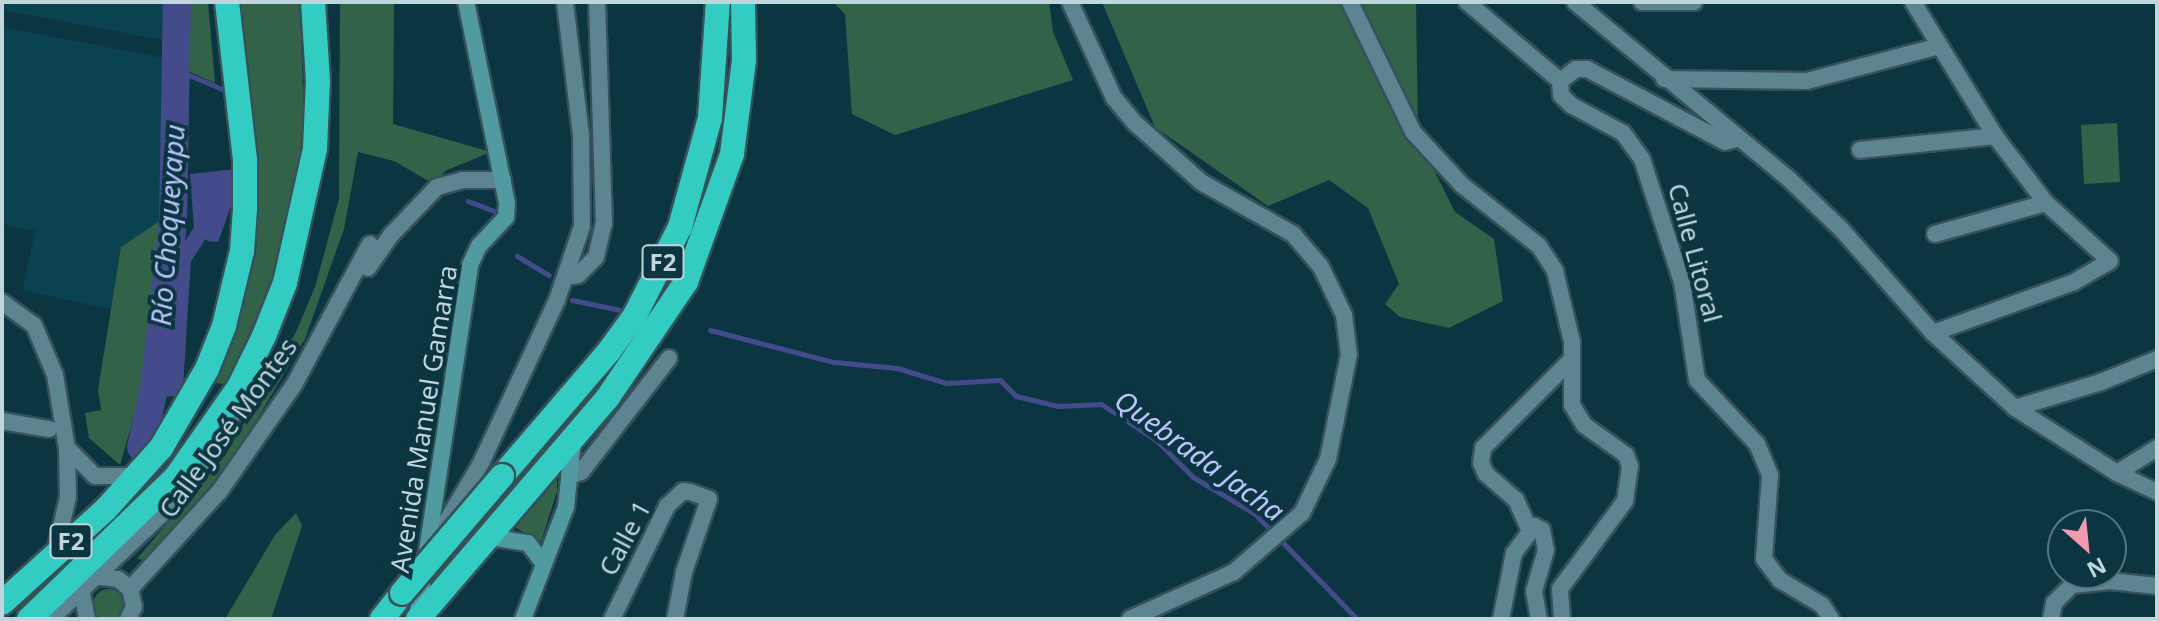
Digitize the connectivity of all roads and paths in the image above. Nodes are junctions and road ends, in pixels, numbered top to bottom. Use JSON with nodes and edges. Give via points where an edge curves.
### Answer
{"nodes":[{"id":1,"x":227,"y":2,"type":"edge"},
{"id":2,"x":313,"y":2,"type":"edge"},
{"id":3,"x":466,"y":2,"type":"edge"},
{"id":4,"x":565,"y":2,"type":"edge"},
{"id":5,"x":597,"y":2,"type":"edge"},
{"id":6,"x":718,"y":2,"type":"edge"},
{"id":7,"x":743,"y":2,"type":"edge"},
{"id":8,"x":1070,"y":2,"type":"edge"},
{"id":9,"x":1350,"y":2,"type":"edge"},
{"id":10,"x":1467,"y":2,"type":"edge"},
{"id":11,"x":1575,"y":2,"type":"edge"},
{"id":12,"x":1642,"y":2,"type":"edge"},
{"id":13,"x":1694,"y":2,"type":"edge"},
{"id":14,"x":1913,"y":2,"type":"edge"},
{"id":15,"x":1936,"y":47,"type":"junction"},
{"id":16,"x":1664,"y":79,"type":"junction"},
{"id":17,"x":1560,"y":81,"type":"junction"},
{"id":18,"x":1995,"y":136,"type":"junction"},
{"id":19,"x":1736,"y":139,"type":"junction"},
{"id":20,"x":1860,"y":150,"type":"dead end"},
{"id":21,"x":503,"y":180,"type":"junction"},
{"id":22,"x":2046,"y":203,"type":"junction"},
{"id":23,"x":1935,"y":234,"type":"dead end"},
{"id":24,"x":370,"y":244,"type":"dead end"},
{"id":25,"x":566,"y":277,"type":"junction"},
{"id":26,"x":2,"y":302,"type":"edge"},
{"id":27,"x":329,"y":326,"type":"junction"},
{"id":28,"x":1933,"y":333,"type":"junction"},
{"id":29,"x":669,"y":358,"type":"dead end"},
{"id":30,"x":1572,"y":359,"type":"junction"},
{"id":31,"x":2157,"y":359,"type":"edge"},
{"id":32,"x":248,"y":367,"type":"junction"},
{"id":33,"x":2015,"y":408,"type":"junction"},
{"id":34,"x":2,"y":421,"type":"edge"},
{"id":35,"x":49,"y":429,"type":"dead end"},
{"id":36,"x":574,"y":437,"type":"junction"},
{"id":37,"x":67,"y":448,"type":"junction"},
{"id":38,"x":2157,"y":448,"type":"edge"},
{"id":39,"x":2117,"y":473,"type":"junction"},
{"id":40,"x":137,"y":476,"type":"junction"},
{"id":41,"x":569,"y":476,"type":"junction"},
{"id":42,"x":2157,"y":492,"type":"edge"},
{"id":43,"x":1529,"y":529,"type":"junction"},
{"id":44,"x":430,"y":545,"type":"junction"},
{"id":45,"x":481,"y":546,"type":"junction"},
{"id":46,"x":54,"y":558,"type":"junction"},
{"id":47,"x":544,"y":564,"type":"junction"},
{"id":48,"x":101,"y":577,"type":"junction"},
{"id":49,"x":2157,"y":586,"type":"edge"},
{"id":50,"x":130,"y":589,"type":"junction"},
{"id":51,"x":82,"y":593,"type":"junction"},
{"id":52,"x":2,"y":603,"type":"edge"},
{"id":53,"x":679,"y":616,"type":"edge"},
{"id":54,"x":29,"y":619,"type":"edge"},
{"id":55,"x":51,"y":619,"type":"edge"},
{"id":56,"x":66,"y":619,"type":"edge"},
{"id":57,"x":87,"y":619,"type":"edge"},
{"id":58,"x":128,"y":619,"type":"edge"},
{"id":59,"x":382,"y":619,"type":"edge"},
{"id":60,"x":418,"y":619,"type":"edge"},
{"id":61,"x":523,"y":619,"type":"edge"},
{"id":62,"x":612,"y":619,"type":"edge"},
{"id":63,"x":1130,"y":619,"type":"edge"},
{"id":64,"x":1501,"y":619,"type":"edge"},
{"id":65,"x":1539,"y":619,"type":"edge"},
{"id":66,"x":1562,"y":619,"type":"edge"},
{"id":67,"x":1831,"y":619,"type":"edge"},
{"id":68,"x":2051,"y":619,"type":"edge"}],
"edges":[{"from":1,"to":40,"type":"highway","number":"F2","via":[[245,160],[237,275],[207,369],[177,424]]},
{"from":2,"to":32,"type":"highway","number":"F2","via":[[318,81],[304,212],[285,283]]},
{"from":3,"to":21,"type":"main road","name":"Avenida Manuel Gamarra"},
{"from":4,"to":25,"type":"street","via":[[585,186],[582,226]]},
{"from":5,"to":25,"type":"street","via":[[604,223],[596,257],[578,275]]},
{"from":6,"to":59,"type":"highway","number":"F2","bridge":true,"via":[[710,118],[680,227],[634,317]]},
{"from":7,"to":36,"type":"highway","number":"F2","via":[[744,60],[732,154],[706,234],[661,326]]},
{"from":8,"to":63,"type":"street","via":[[1114,98],[1135,123],[1201,182],[1271,219],[1312,256],[1334,287],[1349,354],[1328,459],[1302,513],[1234,572]]},
{"from":9,"to":30,"type":"street","via":[[1413,132],[1462,185],[1539,246],[1555,271],[1565,299]]},
{"from":10,"to":17,"type":"street"},
{"from":11,"to":16,"type":"street"},
{"from":12,"to":13,"type":"street"},
{"from":14,"to":15,"type":"street"},
{"from":15,"to":16,"type":"street","via":[[1807,81]]},
{"from":15,"to":18,"type":"street"},
{"from":16,"to":19,"type":"street"},
{"from":17,"to":19,"type":"street","via":[[1576,69],[1587,69],[1725,142]]},
{"from":17,"to":67,"type":"street","name":"Calle Litoral","via":[[1561,95],[1571,105],[1623,133],[1642,159],[1682,282],[1697,380],[1757,444],[1770,475],[1764,559],[1780,580],[1822,605]]},
{"from":18,"to":20,"type":"street"},
{"from":18,"to":22,"type":"street"},
{"from":19,"to":28,"type":"street","via":[[1841,229]]},
{"from":21,"to":27,"type":"street","name":"Calle José Montes","via":[[463,180],[437,187],[391,235]]},
{"from":21,"to":44,"type":"main road","name":"Avenida Manuel Gamarra","via":[[506,217],[479,246],[470,265]]},
{"from":22,"to":23,"type":"street"},
{"from":22,"to":28,"type":"street","via":[[2110,261],[2074,282]]},
{"from":24,"to":27,"type":"street","name":"Calle José Montes","via":[[332,309]]},
{"from":25,"to":44,"type":"street","via":[[481,463],[453,517]]},
{"from":26,"to":37,"type":"street","via":[[34,325],[46,347]]},
{"from":27,"to":50,"type":"street","name":"Calle José Montes","via":[[219,492]]},
{"from":28,"to":33,"type":"street"},
{"from":29,"to":41,"type":"street","via":[[581,472]]},
{"from":30,"to":43,"type":"street","via":[[1483,448],[1486,474],[1516,500]]},
{"from":30,"to":66,"type":"street","via":[[1576,417],[1626,455],[1631,478],[1618,512],[1560,589]]},
{"from":31,"to":33,"type":"street"},
{"from":32,"to":48,"type":"street","via":[[226,432],[194,477]]},
{"from":32,"to":54,"type":"highway","number":"F2","via":[[205,441],[176,477]]},
{"from":33,"to":39,"type":"street"},
{"from":34,"to":35,"type":"street"},
{"from":36,"to":41,"type":"main road"},
{"from":36,"to":45,"type":"highway","number":"F2"},
{"from":37,"to":40,"type":"street","via":[[95,476]]},
{"from":37,"to":46,"type":"street","via":[[68,497]]},
{"from":38,"to":39,"type":"street"},
{"from":39,"to":42,"type":"street"},
{"from":40,"to":46,"type":"highway","number":"F2"},
{"from":41,"to":47,"type":"main road","via":[[566,507]]},
{"from":43,"to":64,"type":"street","via":[[1514,553]]},
{"from":43,"to":65,"type":"street","via":[[1538,527],[1545,540],[1534,591]]},
{"from":44,"to":60,"type":"main road","name":"Avenida Manuel Gamarra"},
{"from":45,"to":47,"type":"main road","via":[[528,543]]},
{"from":45,"to":60,"type":"highway","number":"F2"},
{"from":46,"to":52,"type":"highway","number":"F2"},
{"from":47,"to":61,"type":"main road"},
{"from":48,"to":50,"type":"street","via":[[118,579]]},
{"from":48,"to":51,"type":"street"},
{"from":49,"to":68,"type":"street","via":[[2110,581],[2072,585],[2054,603]]},
{"from":50,"to":58,"type":"street","via":[[134,607]]},
{"from":51,"to":55,"type":"street"},
{"from":51,"to":56,"type":"street"},
{"from":51,"to":57,"type":"street"},
{"from":53,"to":62,"type":"street","name":"Calle 1","via":[[709,499],[683,491],[667,506]]}]}
